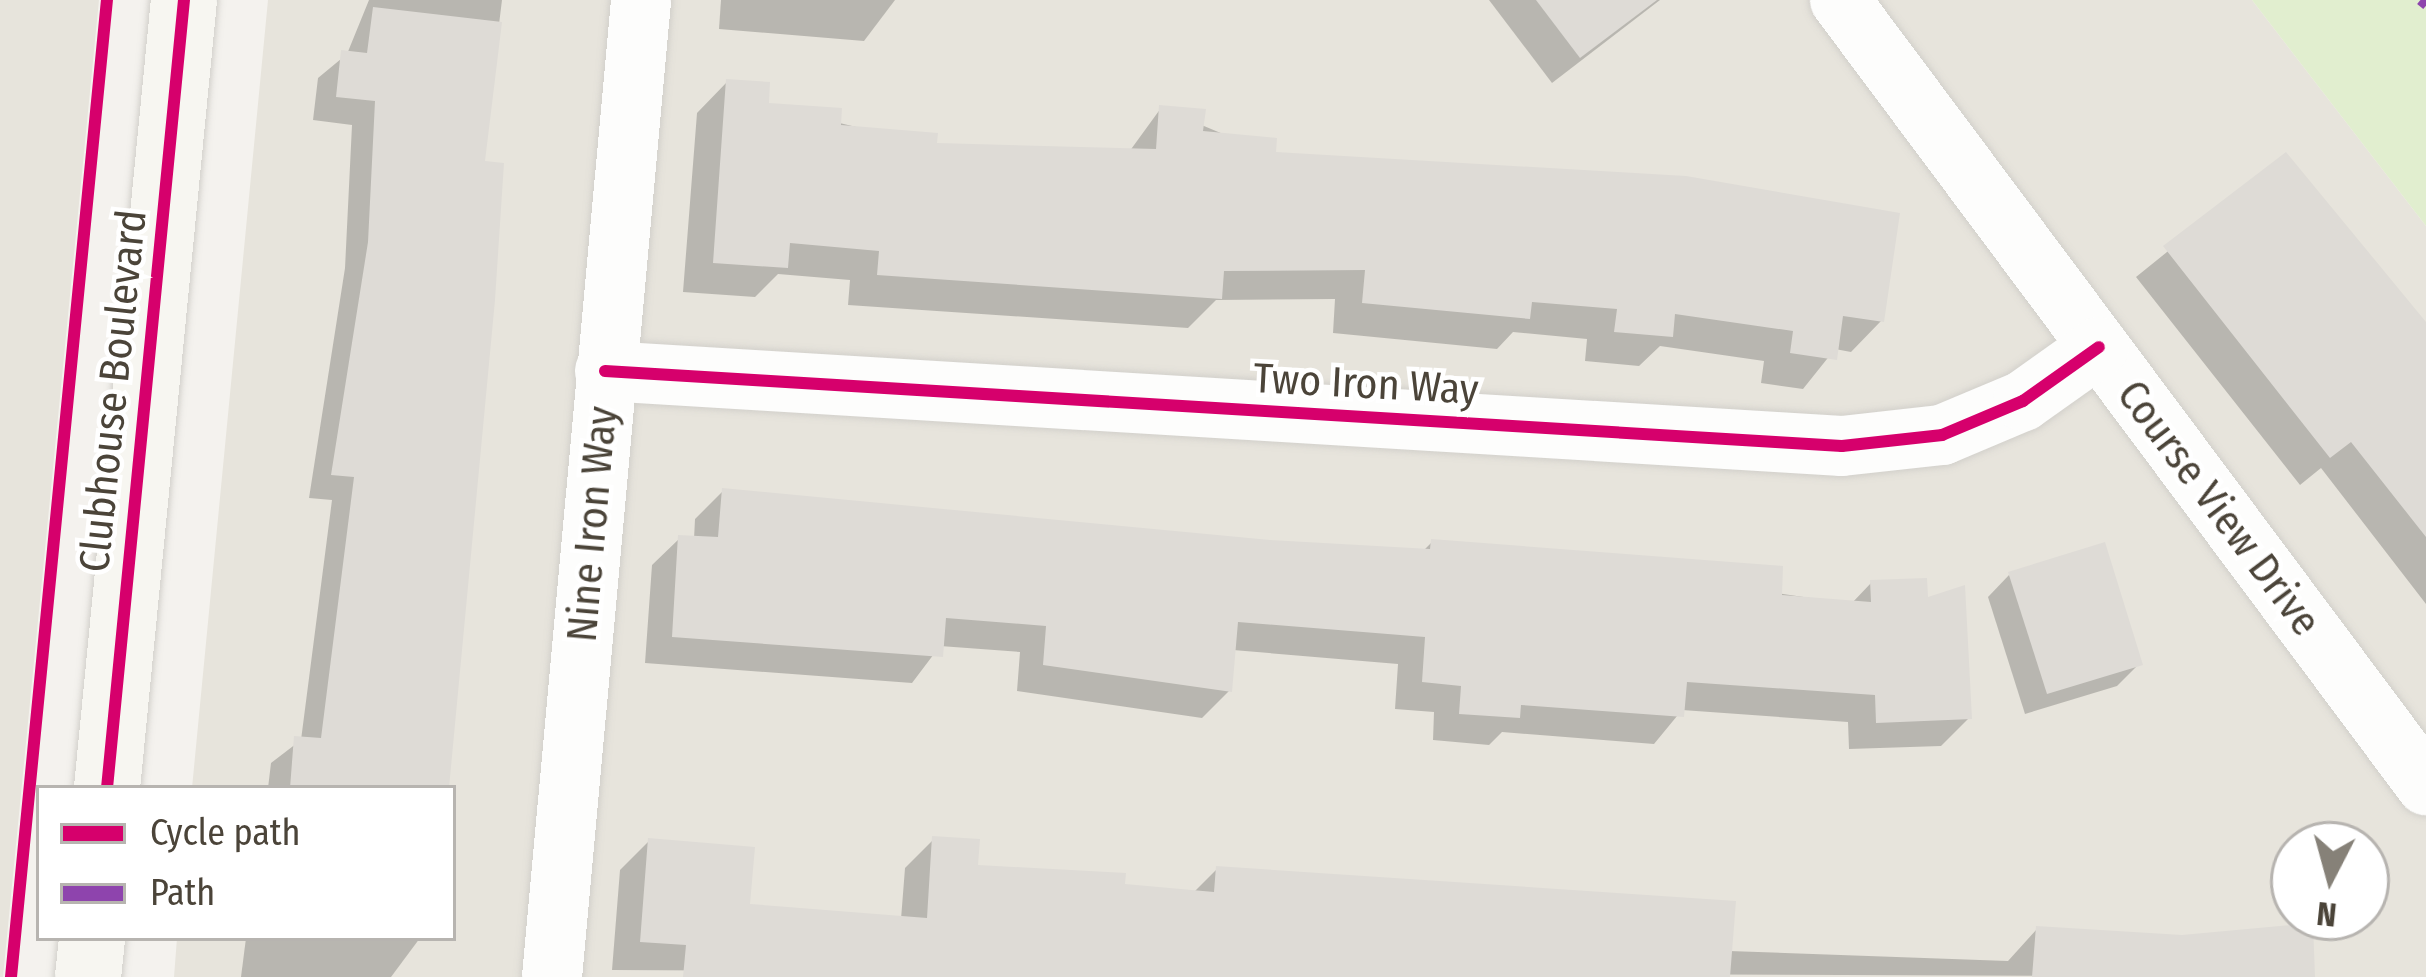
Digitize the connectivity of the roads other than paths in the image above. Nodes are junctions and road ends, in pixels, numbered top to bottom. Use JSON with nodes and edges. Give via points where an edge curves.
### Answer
{"nodes":[{"id":1,"x":184,"y":0,"type":"edge"},
{"id":2,"x":641,"y":0,"type":"edge"},
{"id":3,"x":1840,"y":0,"type":"edge"},
{"id":4,"x":2099,"y":347,"type":"junction"},
{"id":5,"x":605,"y":371,"type":"junction"},
{"id":6,"x":107,"y":785,"type":"edge"},
{"id":7,"x":2426,"y":785,"type":"edge"},
{"id":8,"x":92,"y":941,"type":"edge"},
{"id":9,"x":88,"y":977,"type":"edge"},
{"id":10,"x":552,"y":977,"type":"edge"}],
"edges":[{"from":1,"to":6,"type":"street","name":"Clubhouse Boulevard"},
{"from":2,"to":5,"type":"street","name":"Nine Iron Way"},
{"from":3,"to":4,"type":"street","name":"Course View Drive"},
{"from":4,"to":5,"type":"street","name":"Two Iron Way","via":[[2023,401],[1942,435],[1842,446]]},
{"from":4,"to":7,"type":"street","name":"Course View Drive"},
{"from":5,"to":10,"type":"street","name":"Nine Iron Way"},
{"from":8,"to":9,"type":"street"}]}
